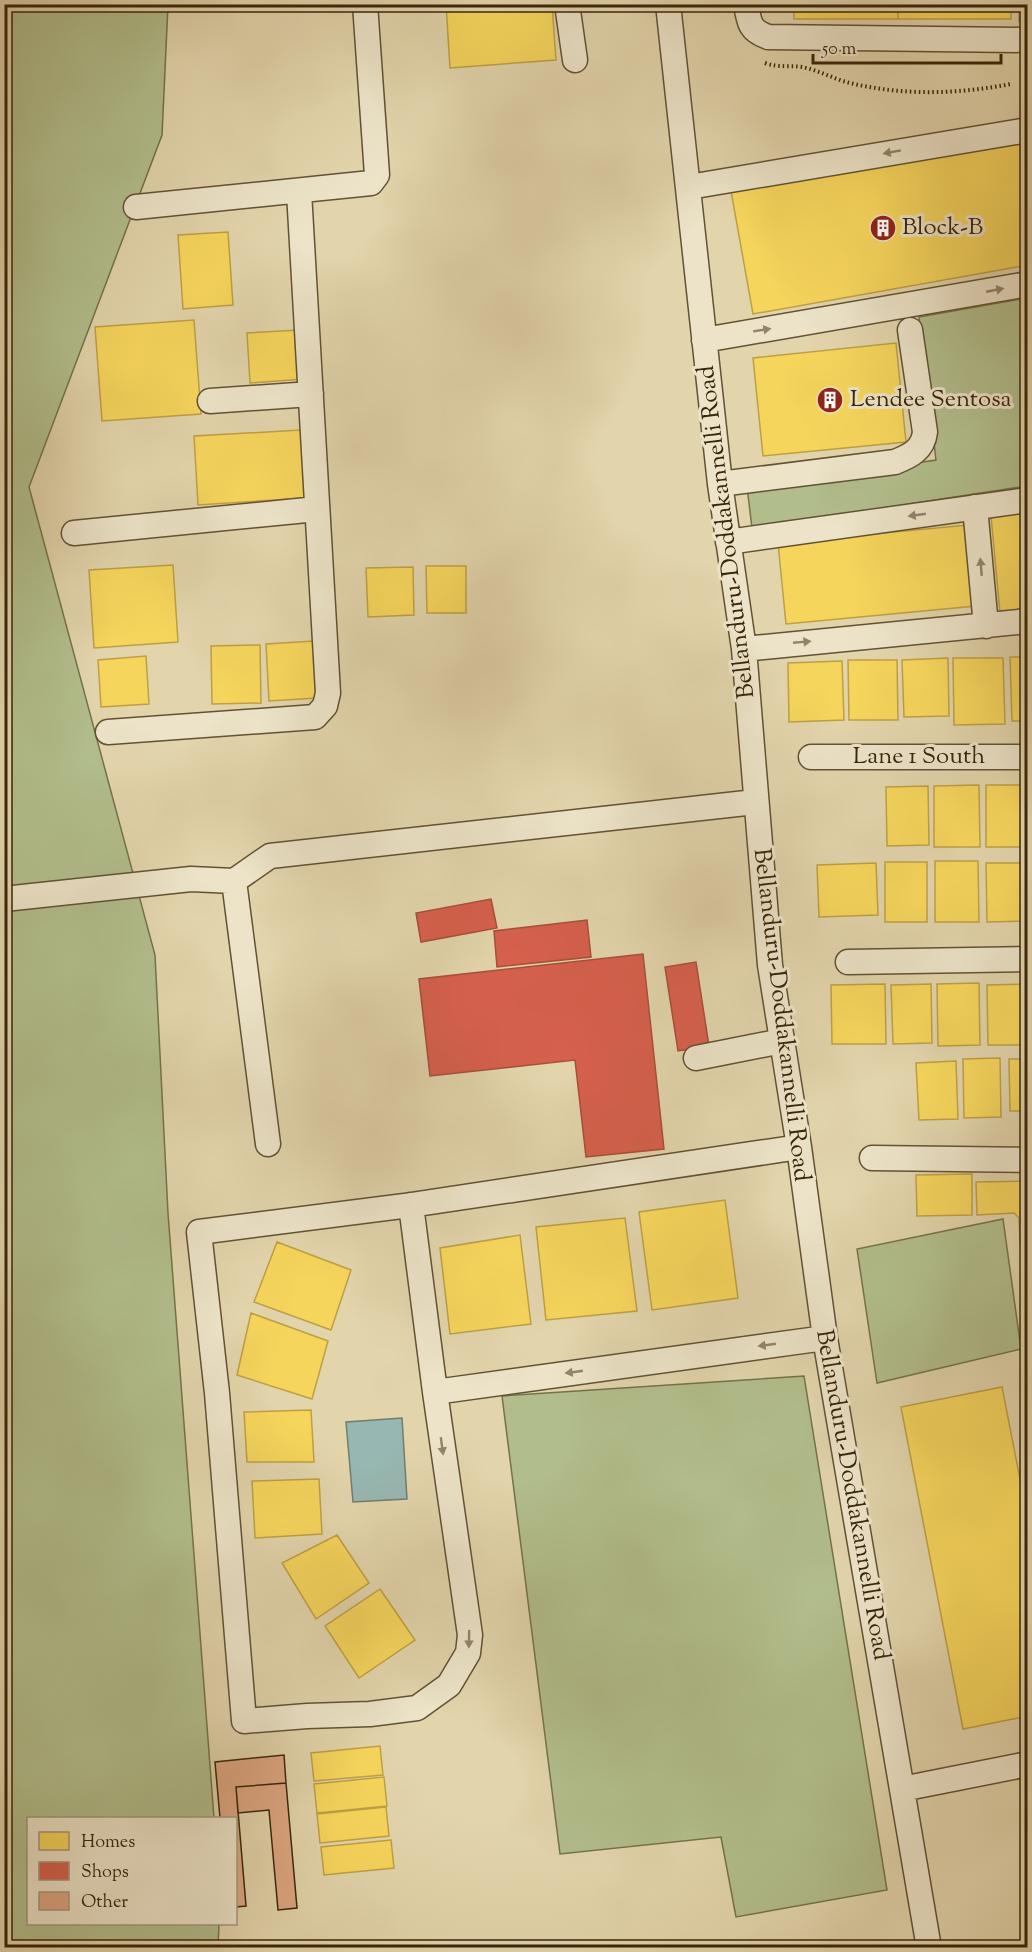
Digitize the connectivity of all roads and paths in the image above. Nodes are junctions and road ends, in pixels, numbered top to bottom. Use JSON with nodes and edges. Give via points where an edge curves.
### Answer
{"nodes":[{"id":1,"x":364,"y":4,"type":"edge"},
{"id":2,"x":567,"y":4,"type":"edge"},
{"id":3,"x":668,"y":4,"type":"edge"},
{"id":4,"x":746,"y":4,"type":"edge"},
{"id":5,"x":1028,"y":40,"type":"edge"},
{"id":6,"x":575,"y":60,"type":"dead end"},
{"id":7,"x":758,"y":60,"type":"dead end"},
{"id":8,"x":1011,"y":84,"type":"dead end"},
{"id":9,"x":1028,"y":130,"type":"edge"},
{"id":10,"x":689,"y":187,"type":"junction"},
{"id":11,"x":299,"y":192,"type":"junction"},
{"id":12,"x":136,"y":207,"type":"dead end"},
{"id":13,"x":1028,"y":284,"type":"edge"},
{"id":14,"x":910,"y":330,"type":"dead end"},
{"id":15,"x":704,"y":340,"type":"junction"},
{"id":16,"x":311,"y":394,"type":"junction"},
{"id":17,"x":210,"y":401,"type":"dead end"},
{"id":18,"x":720,"y":484,"type":"junction"},
{"id":19,"x":1028,"y":500,"type":"edge"},
{"id":20,"x":975,"y":507,"type":"junction"},
{"id":21,"x":317,"y":509,"type":"junction"},
{"id":22,"x":74,"y":533,"type":"dead end"},
{"id":23,"x":728,"y":542,"type":"junction"},
{"id":24,"x":1028,"y":621,"type":"edge"},
{"id":25,"x":986,"y":626,"type":"junction"},
{"id":26,"x":744,"y":649,"type":"junction"},
{"id":27,"x":108,"y":732,"type":"dead end"},
{"id":28,"x":811,"y":757,"type":"dead end"},
{"id":29,"x":1028,"y":757,"type":"edge"},
{"id":30,"x":755,"y":802,"type":"junction"},
{"id":31,"x":234,"y":880,"type":"junction"},
{"id":32,"x":4,"y":899,"type":"edge"},
{"id":33,"x":1028,"y":959,"type":"edge"},
{"id":34,"x":848,"y":962,"type":"dead end"},
{"id":35,"x":782,"y":1041,"type":"junction"},
{"id":36,"x":696,"y":1058,"type":"dead end"},
{"id":37,"x":268,"y":1144,"type":"dead end"},
{"id":38,"x":798,"y":1148,"type":"junction"},
{"id":39,"x":872,"y":1158,"type":"dead end"},
{"id":40,"x":1028,"y":1160,"type":"edge"},
{"id":41,"x":411,"y":1205,"type":"junction"},
{"id":42,"x":825,"y":1338,"type":"junction"},
{"id":43,"x":435,"y":1392,"type":"junction"},
{"id":44,"x":1028,"y":1764,"type":"edge"},
{"id":45,"x":902,"y":1789,"type":"junction"},
{"id":46,"x":929,"y":1947,"type":"edge"}],
"edges":[{"from":1,"to":11,"type":"street","via":[[377,175],[371,183]]},
{"from":2,"to":6,"type":"street"},
{"from":3,"to":10,"type":"street","name":"Bellanduru-Doddakannelli Road"},
{"from":4,"to":5,"type":"street","via":[[750,25],[768,37]]},
{"from":7,"to":8,"type":"path","via":[[787,68],[802,67],[851,83],[910,92],[944,93]]},
{"from":9,"to":10,"type":"street","one_way":true},
{"from":10,"to":15,"type":"street","name":"Bellanduru-Doddakannelli Road"},
{"from":11,"to":12,"type":"street"},
{"from":11,"to":16,"type":"street"},
{"from":15,"to":13,"type":"street","one_way":true,"via":[[954,292]]},
{"from":14,"to":18,"type":"street","via":[[925,432],[924,441],[911,456],[895,462]]},
{"from":15,"to":18,"type":"street","name":"Bellanduru-Doddakannelli Road"},
{"from":16,"to":17,"type":"street"},
{"from":16,"to":21,"type":"street"},
{"from":18,"to":23,"type":"street","name":"Bellanduru-Doddakannelli Road"},
{"from":19,"to":20,"type":"street"},
{"from":20,"to":23,"type":"street","one_way":true},
{"from":25,"to":20,"type":"street","one_way":true},
{"from":21,"to":22,"type":"street"},
{"from":21,"to":27,"type":"street","via":[[326,706],[315,717]]},
{"from":23,"to":26,"type":"street","name":"Bellanduru-Doddakannelli Road"},
{"from":24,"to":25,"type":"street"},
{"from":26,"to":25,"type":"street","one_way":true},
{"from":26,"to":30,"type":"street","name":"Bellanduru-Doddakannelli Road"},
{"from":28,"to":29,"type":"street","name":"Lane 1 South"},
{"from":30,"to":31,"type":"street","via":[[270,856]]},
{"from":30,"to":35,"type":"street","name":"Bellanduru-Doddakannelli Road","via":[[770,965]]},
{"from":31,"to":32,"type":"street","via":[[190,879]]},
{"from":31,"to":37,"type":"street"},
{"from":33,"to":34,"type":"street"},
{"from":35,"to":36,"type":"street"},
{"from":35,"to":38,"type":"street","name":"Bellanduru-Doddakannelli Road"},
{"from":38,"to":41,"type":"street"},
{"from":38,"to":42,"type":"street","name":"Bellanduru-Doddakannelli Road"},
{"from":39,"to":40,"type":"street"},
{"from":41,"to":43,"type":"street"},
{"from":43,"to":41,"type":"street","one_way":true,"via":[[470,1635],[468,1653],[460,1668],[448,1685],[417,1708],[244,1721],[217,1393],[199,1232]]},
{"from":42,"to":43,"type":"street","one_way":true},
{"from":42,"to":45,"type":"street","name":"Bellanduru-Doddakannelli Road"},
{"from":44,"to":45,"type":"street"},
{"from":45,"to":46,"type":"street","name":"Bellanduru-Doddakannelli Road"}]}
